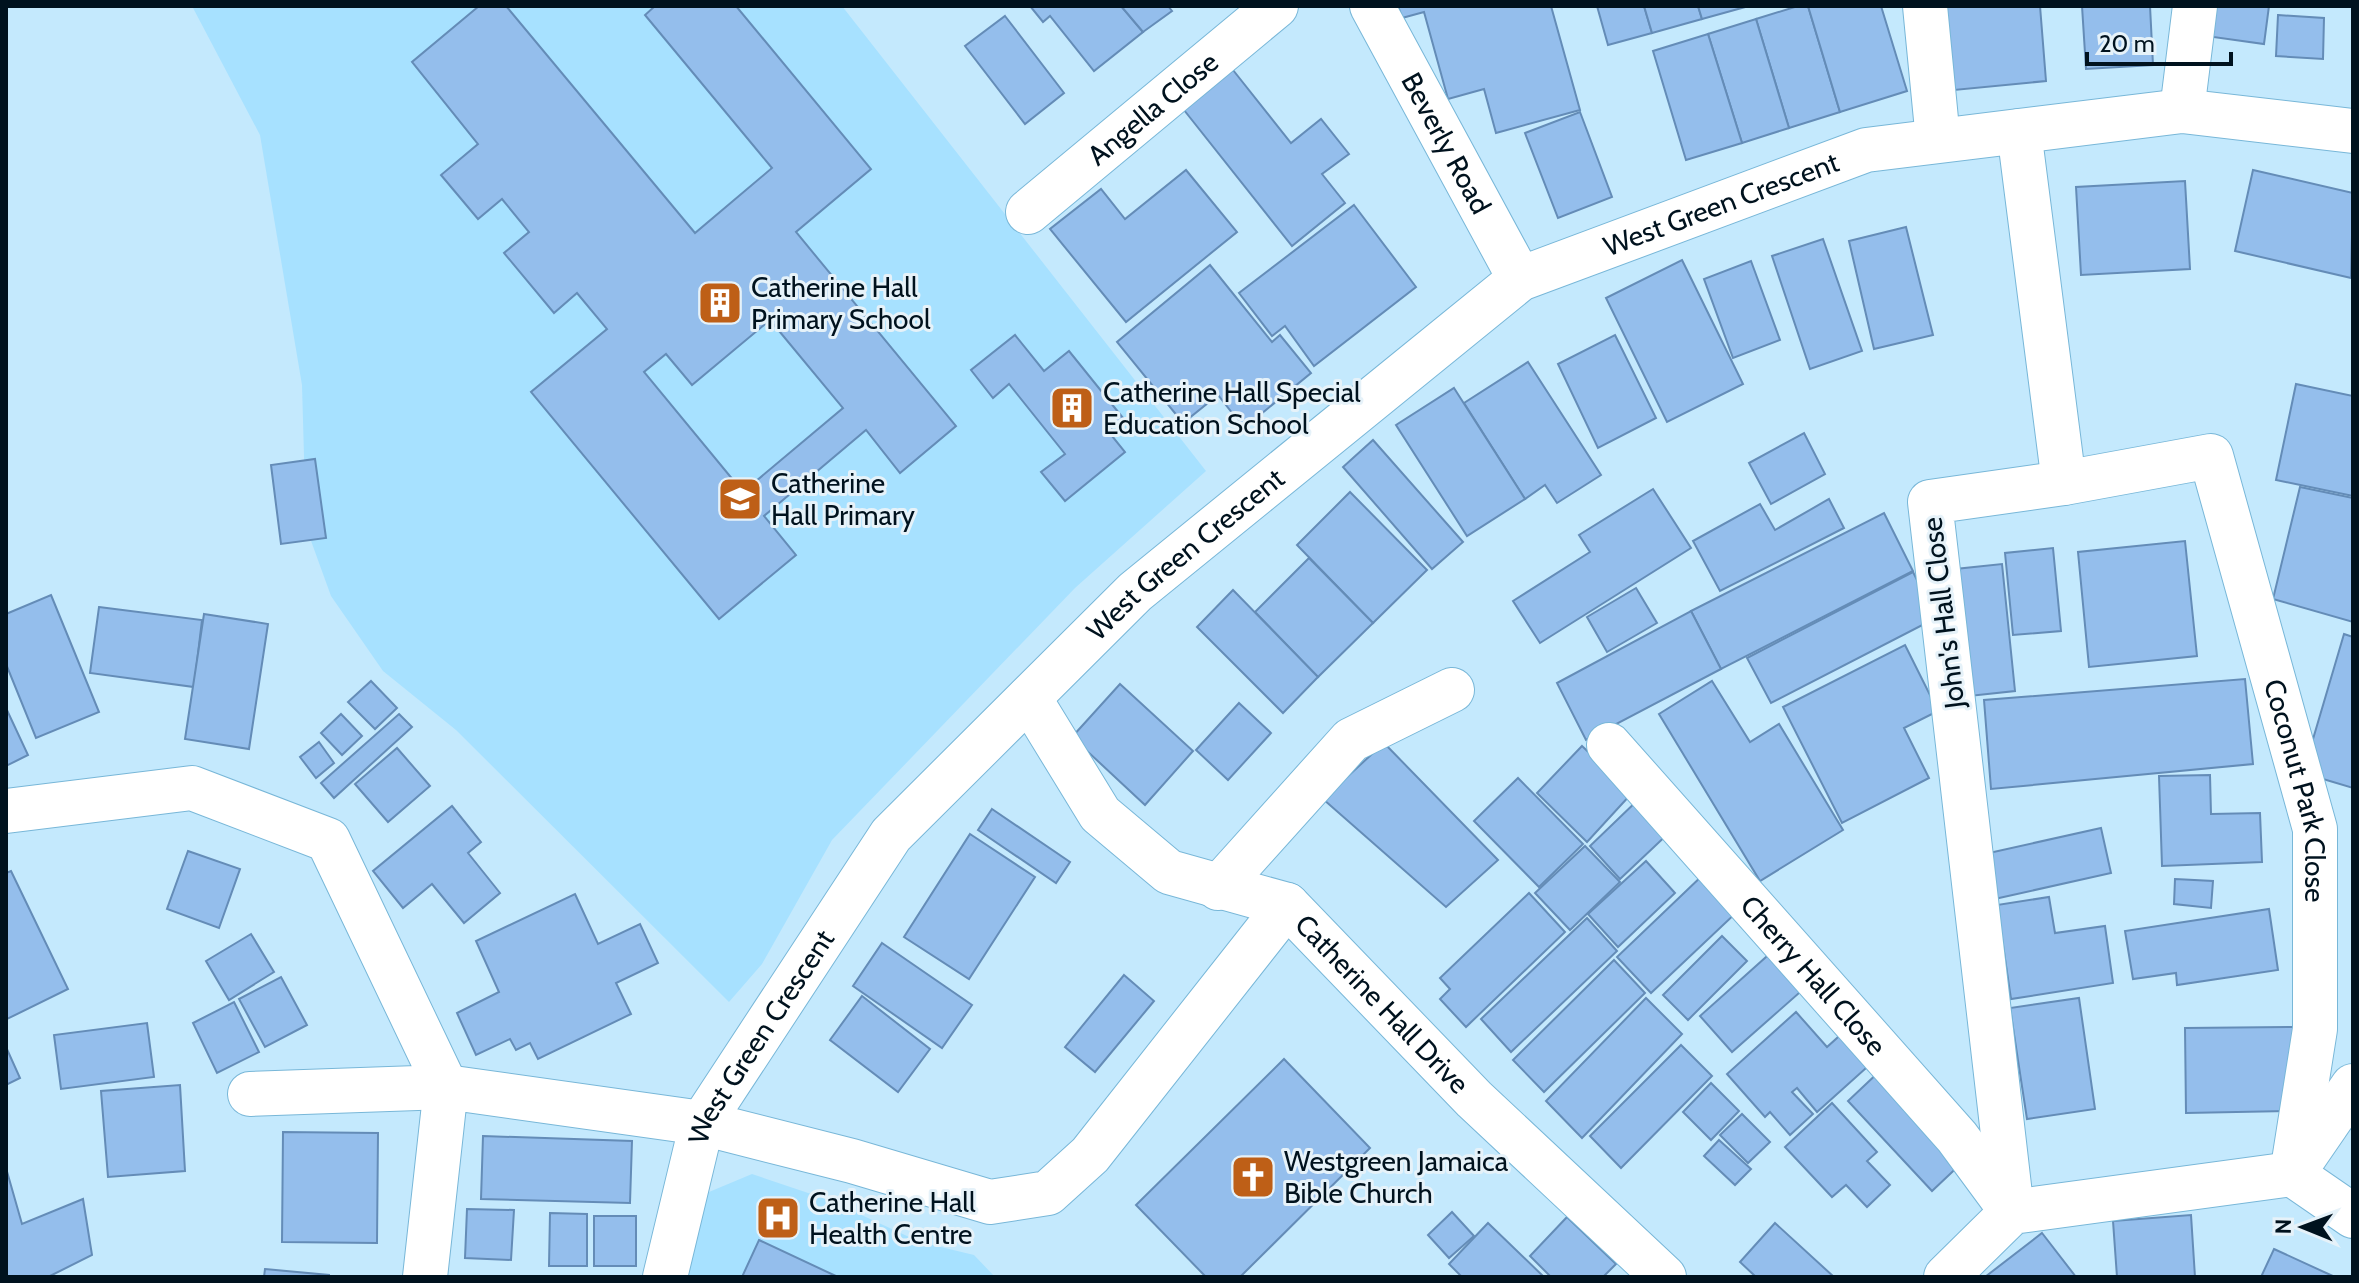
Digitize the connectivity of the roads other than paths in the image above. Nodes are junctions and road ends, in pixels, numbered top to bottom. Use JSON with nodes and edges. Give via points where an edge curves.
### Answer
{"nodes":[{"id":1,"x":1276,"y":6,"type":"edge"},
{"id":2,"x":1372,"y":6,"type":"edge"},
{"id":3,"x":1925,"y":6,"type":"edge"},
{"id":4,"x":2195,"y":6,"type":"edge"},
{"id":5,"x":2182,"y":111,"type":"junction"},
{"id":6,"x":2019,"y":131,"type":"junction"},
{"id":7,"x":2353,"y":131,"type":"edge"},
{"id":8,"x":1938,"y":140,"type":"junction"},
{"id":9,"x":1028,"y":212,"type":"dead end"},
{"id":10,"x":1520,"y":279,"type":"junction"},
{"id":11,"x":2064,"y":483,"type":"junction"},
{"id":12,"x":1452,"y":690,"type":"dead end"},
{"id":13,"x":1029,"y":698,"type":"junction"},
{"id":14,"x":1609,"y":745,"type":"dead end"},
{"id":15,"x":6,"y":811,"type":"edge"},
{"id":16,"x":1218,"y":888,"type":"junction"},
{"id":17,"x":1287,"y":905,"type":"junction"},
{"id":18,"x":2353,"y":1086,"type":"edge"},
{"id":19,"x":446,"y":1087,"type":"junction"},
{"id":20,"x":250,"y":1094,"type":"dead end"},
{"id":21,"x":702,"y":1123,"type":"junction"},
{"id":22,"x":2292,"y":1174,"type":"junction"},
{"id":23,"x":2012,"y":1212,"type":"junction"},
{"id":24,"x":2353,"y":1216,"type":"edge"},
{"id":25,"x":1658,"y":1275,"type":"edge"},
{"id":26,"x":425,"y":1277,"type":"edge"},
{"id":27,"x":665,"y":1277,"type":"edge"},
{"id":28,"x":1946,"y":1277,"type":"edge"}],
"edges":[{"from":1,"to":9,"type":"street","name":"Angella Close"},
{"from":2,"to":10,"type":"street","name":"Beverly Road"},
{"from":3,"to":8,"type":"street"},
{"from":4,"to":5,"type":"street"},
{"from":5,"to":6,"type":"street","name":"West Green Crescent"},
{"from":5,"to":7,"type":"street","name":"West Green Crescent"},
{"from":6,"to":8,"type":"street","name":"West Green Crescent"},
{"from":6,"to":11,"type":"street"},
{"from":8,"to":10,"type":"street","name":"West Green Crescent","via":[[1866,150]]},
{"from":10,"to":13,"type":"street","name":"West Green Crescent","via":[[1135,592]]},
{"from":11,"to":22,"type":"street","name":"Coconut Park Close","via":[[2211,456],[2315,829],[2315,1029]]},
{"from":11,"to":23,"type":"street","name":"John's Hall Close","via":[[1930,502]]},
{"from":12,"to":16,"type":"street","via":[[1351,740]]},
{"from":13,"to":16,"type":"street","name":"Catherine Hall Drive","via":[[1100,814],[1169,872]]},
{"from":13,"to":21,"type":"street","name":"West Green Crescent","via":[[891,835]]},
{"from":14,"to":23,"type":"street","name":"Cherry Hall Close","via":[[1957,1137]]},
{"from":15,"to":19,"type":"street","via":[[192,788],[328,840]]},
{"from":16,"to":17,"type":"street","name":"Catherine Hall Drive"},
{"from":17,"to":21,"type":"street","via":[[1090,1155],[1048,1193],[990,1202]]},
{"from":17,"to":25,"type":"street","name":"Catherine Hall Drive","via":[[1474,1099]]},
{"from":18,"to":22,"type":"street"},
{"from":19,"to":20,"type":"street"},
{"from":19,"to":21,"type":"street"},
{"from":19,"to":26,"type":"street"},
{"from":21,"to":27,"type":"street","name":"West Green Crescent"},
{"from":22,"to":23,"type":"street"},
{"from":22,"to":24,"type":"street"},
{"from":23,"to":28,"type":"street"}]}
